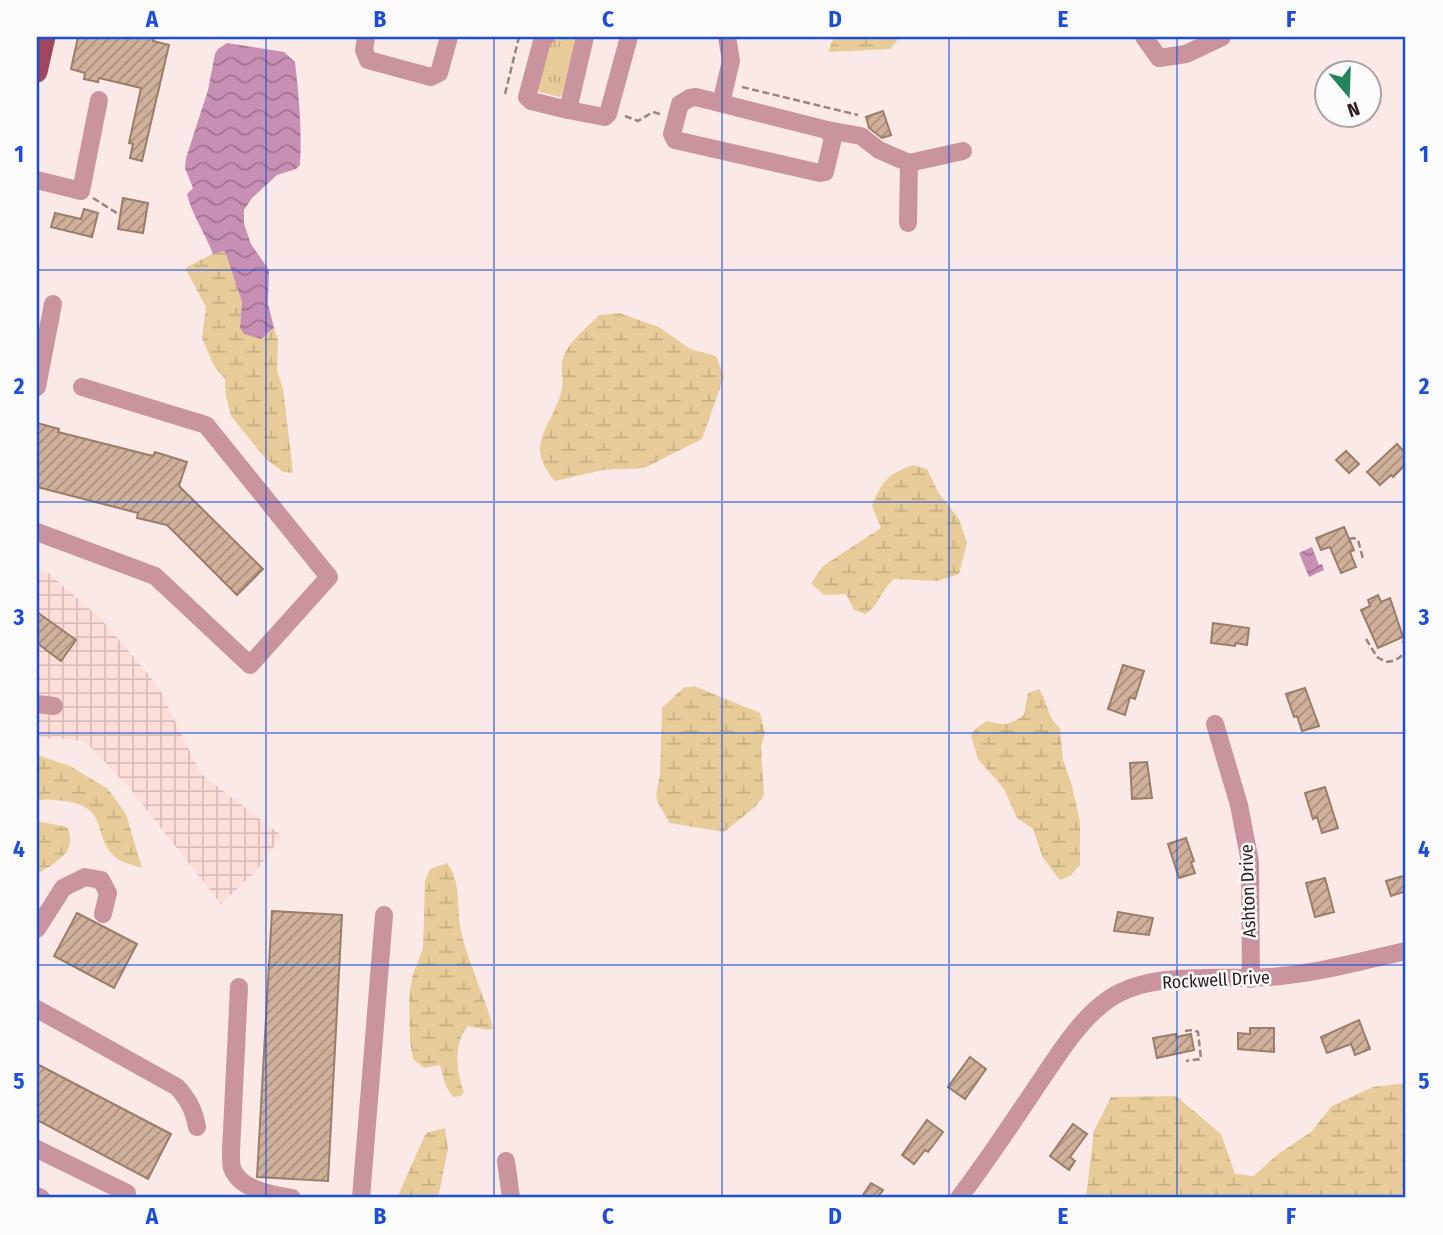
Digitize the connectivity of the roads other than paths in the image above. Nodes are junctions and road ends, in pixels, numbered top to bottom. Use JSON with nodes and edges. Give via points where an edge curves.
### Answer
{"nodes":[{"id":1,"x":45,"y":37,"type":"edge"},
{"id":2,"x":366,"y":37,"type":"edge"},
{"id":3,"x":449,"y":37,"type":"edge"},
{"id":4,"x":546,"y":37,"type":"edge"},
{"id":5,"x":586,"y":37,"type":"edge"},
{"id":6,"x":629,"y":37,"type":"edge"},
{"id":7,"x":727,"y":37,"type":"edge"},
{"id":8,"x":1144,"y":37,"type":"edge"},
{"id":9,"x":1222,"y":37,"type":"edge"},
{"id":10,"x":37,"y":72,"type":"edge"},
{"id":11,"x":99,"y":100,"type":"dead end"},
{"id":12,"x":721,"y":103,"type":"junction"},
{"id":13,"x":568,"y":110,"type":"junction"},
{"id":14,"x":827,"y":130,"type":"junction"},
{"id":15,"x":962,"y":151,"type":"dead end"},
{"id":16,"x":909,"y":163,"type":"junction"},
{"id":17,"x":37,"y":180,"type":"edge"},
{"id":18,"x":908,"y":223,"type":"dead end"},
{"id":19,"x":53,"y":304,"type":"dead end"},
{"id":20,"x":37,"y":387,"type":"edge"},
{"id":21,"x":82,"y":387,"type":"dead end"},
{"id":22,"x":37,"y":532,"type":"edge"},
{"id":23,"x":1215,"y":724,"type":"dead end"},
{"id":24,"x":103,"y":914,"type":"dead end"},
{"id":25,"x":384,"y":915,"type":"dead end"},
{"id":26,"x":37,"y":929,"type":"edge"},
{"id":27,"x":1406,"y":951,"type":"edge"},
{"id":28,"x":1251,"y":979,"type":"junction"},
{"id":29,"x":239,"y":987,"type":"dead end"},
{"id":30,"x":37,"y":1009,"type":"edge"},
{"id":31,"x":197,"y":1127,"type":"dead end"},
{"id":32,"x":37,"y":1149,"type":"edge"},
{"id":33,"x":506,"y":1161,"type":"dead end"},
{"id":34,"x":127,"y":1193,"type":"dead end"},
{"id":35,"x":292,"y":1198,"type":"edge"},
{"id":36,"x":361,"y":1198,"type":"edge"},
{"id":37,"x":511,"y":1198,"type":"edge"},
{"id":38,"x":959,"y":1198,"type":"edge"}],
"edges":[{"from":1,"to":10,"type":"main road"},
{"from":2,"to":3,"type":"street","via":[[368,60],[431,77],[439,73]]},
{"from":4,"to":13,"type":"street","via":[[527,97]]},
{"from":5,"to":13,"type":"street"},
{"from":6,"to":13,"type":"street","via":[[605,117]]},
{"from":7,"to":12,"type":"street","via":[[731,61]]},
{"from":8,"to":9,"type":"street","via":[[1159,58],[1186,54]]},
{"from":11,"to":17,"type":"street","via":[[81,191]]},
{"from":12,"to":14,"type":"street"},
{"from":12,"to":14,"type":"street","via":[[690,98],[680,104],[672,134],[675,140],[822,174],[834,138]]},
{"from":14,"to":16,"type":"street","via":[[861,136]]},
{"from":15,"to":16,"type":"street"},
{"from":16,"to":18,"type":"street"},
{"from":19,"to":20,"type":"street"},
{"from":21,"to":22,"type":"street","via":[[206,425],[330,577],[250,665],[155,576]]},
{"from":23,"to":28,"type":"street","name":"Ashton Drive","via":[[1249,854]]},
{"from":24,"to":26,"type":"street","via":[[108,893],[101,880],[85,877],[63,888]]},
{"from":25,"to":36,"type":"street"},
{"from":27,"to":28,"type":"street","name":"Rockwell Drive","via":[[1303,974]]},
{"from":28,"to":38,"type":"street","name":"Rockwell Drive","via":[[1167,980],[1107,1001],[1066,1043]]},
{"from":29,"to":35,"type":"street","via":[[232,1169],[260,1191]]},
{"from":30,"to":31,"type":"street","via":[[177,1087],[195,1113]]},
{"from":32,"to":34,"type":"street"},
{"from":33,"to":37,"type":"street"}]}
